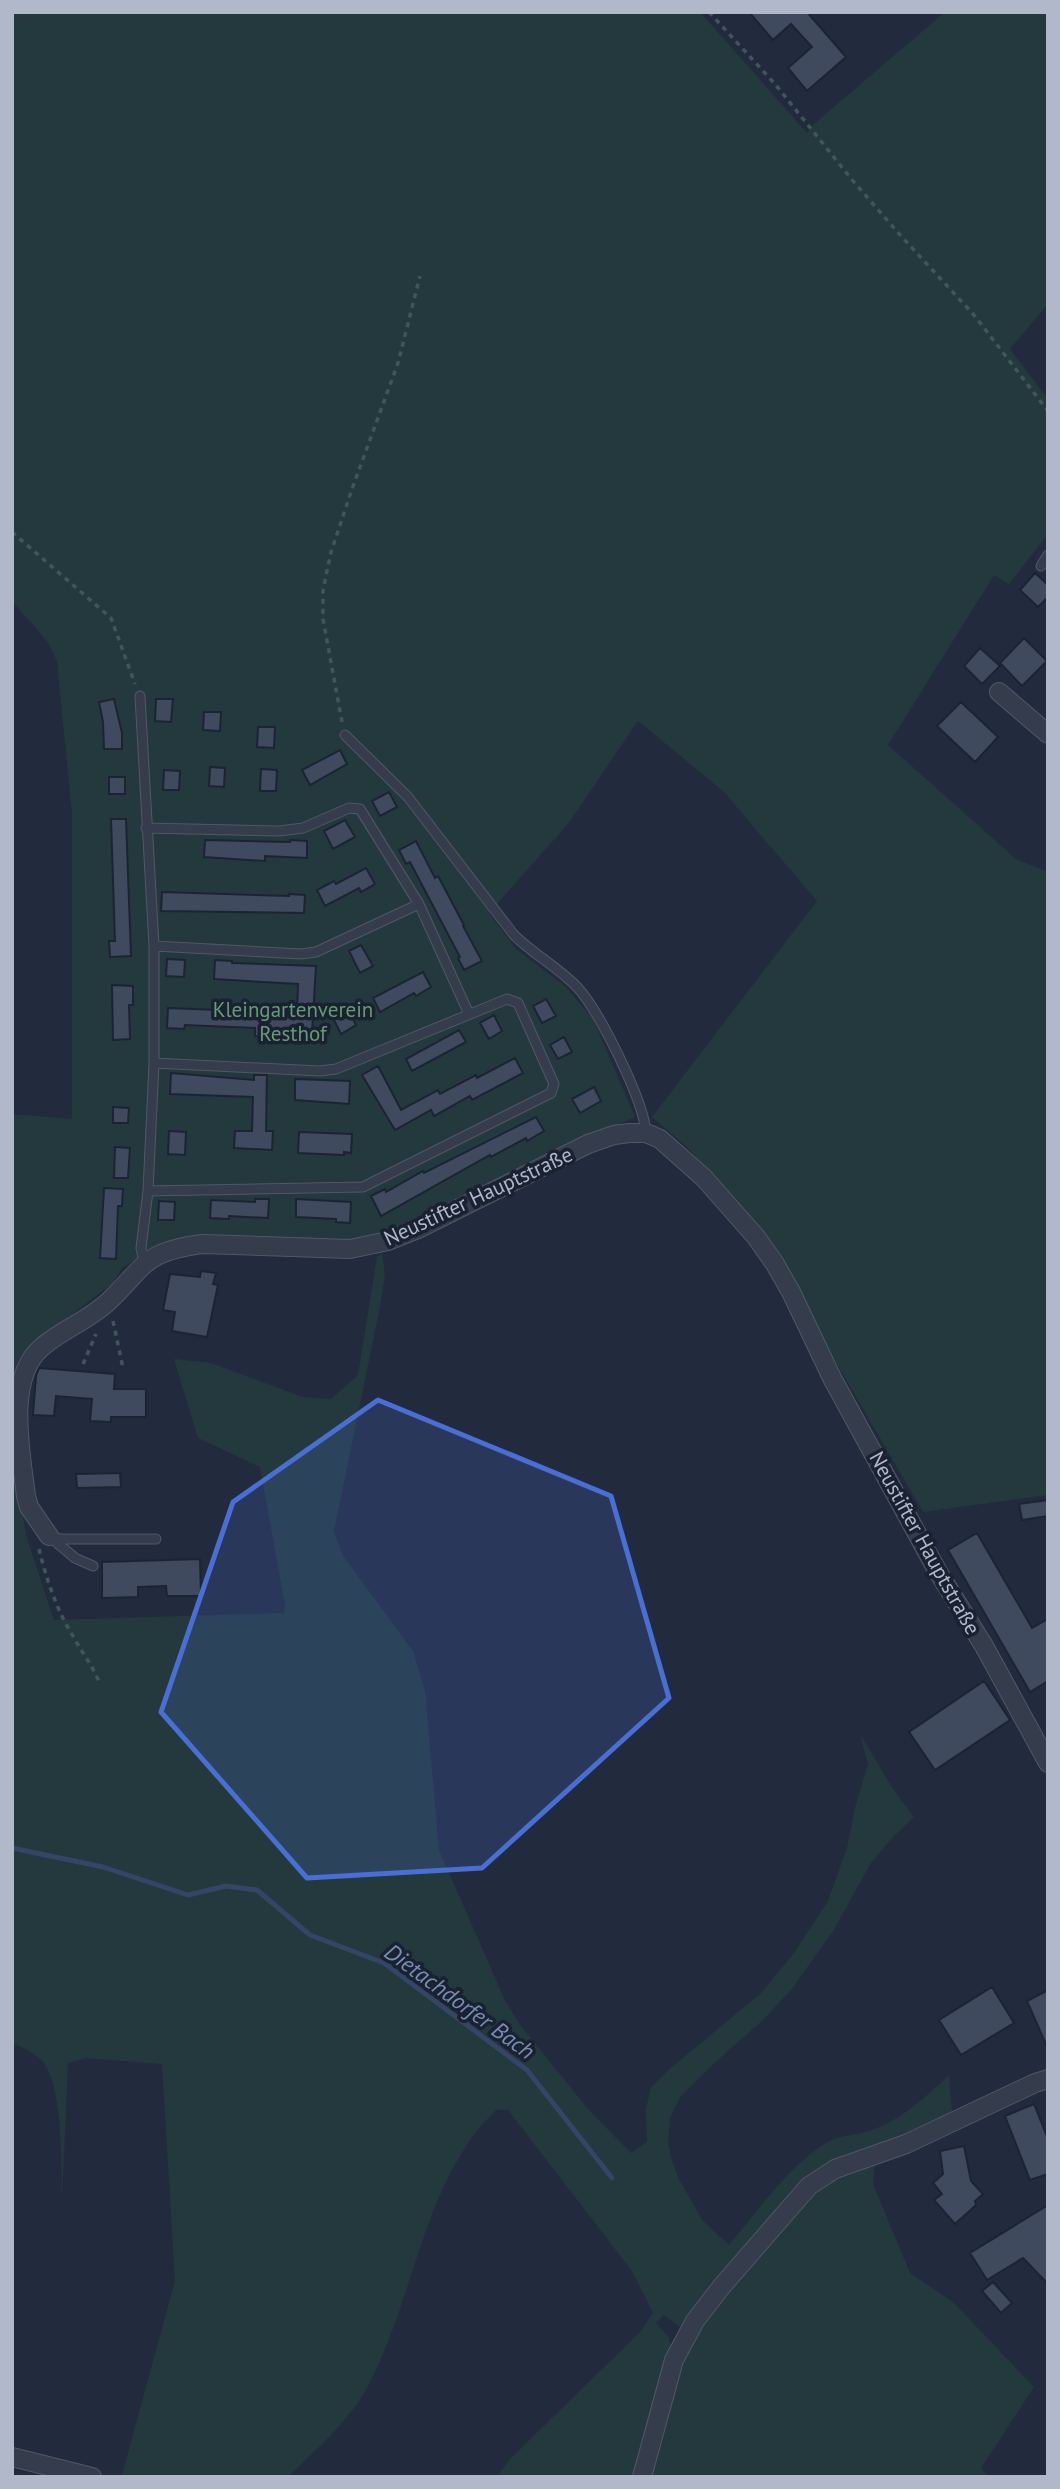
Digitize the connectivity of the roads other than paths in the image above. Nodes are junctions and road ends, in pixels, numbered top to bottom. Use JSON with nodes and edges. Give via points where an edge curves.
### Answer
{"nodes":[{"id":1,"x":1048,"y":555,"type":"edge"},
{"id":2,"x":1041,"y":566,"type":"dead end"},
{"id":3,"x":999,"y":692,"type":"dead end"},
{"id":4,"x":139,"y":696,"type":"road end"},
{"id":5,"x":1048,"y":734,"type":"edge"},
{"id":6,"x":345,"y":735,"type":"road end"},
{"id":7,"x":146,"y":828,"type":"junction"},
{"id":8,"x":419,"y":904,"type":"junction"},
{"id":9,"x":154,"y":946,"type":"junction"},
{"id":10,"x":469,"y":1014,"type":"junction"},
{"id":11,"x":154,"y":1063,"type":"junction"},
{"id":12,"x":646,"y":1133,"type":"junction"},
{"id":13,"x":148,"y":1191,"type":"junction"},
{"id":14,"x":144,"y":1263,"type":"junction"},
{"id":15,"x":49,"y":1536,"type":"junction"},
{"id":16,"x":156,"y":1539,"type":"dead end"},
{"id":17,"x":93,"y":1566,"type":"dead end"},
{"id":18,"x":1048,"y":1763,"type":"edge"},
{"id":19,"x":1048,"y":2079,"type":"edge"},
{"id":20,"x":12,"y":2457,"type":"edge"},
{"id":21,"x":92,"y":2477,"type":"edge"},
{"id":22,"x":642,"y":2477,"type":"edge"}],
"edges":[{"from":1,"to":2,"type":"lane"},
{"from":3,"to":5,"type":"street"},
{"from":4,"to":7,"type":"lane"},
{"from":6,"to":12,"type":"lane","via":[[408,797],[514,935],[589,1002],[638,1100]]},
{"from":7,"to":8,"type":"lane","via":[[279,831],[303,828],[349,808],[360,809]]},
{"from":7,"to":9,"type":"lane"},
{"from":8,"to":9,"type":"lane","via":[[316,952]]},
{"from":8,"to":10,"type":"lane"},
{"from":9,"to":11,"type":"lane"},
{"from":10,"to":11,"type":"lane","via":[[336,1069]]},
{"from":10,"to":13,"type":"lane","via":[[507,999],[518,1003],[554,1084],[551,1094],[363,1187]]},
{"from":11,"to":13,"type":"lane"},
{"from":12,"to":14,"type":"street","name":"Neustifter Hauptstraße","via":[[614,1135],[588,1144],[418,1229],[369,1247],[202,1244],[165,1251]]},
{"from":12,"to":18,"type":"street","name":"Neustifter Hauptstraße","via":[[673,1149],[704,1178],[775,1264],[938,1572]]},
{"from":13,"to":14,"type":"lane","via":[[141,1248]]},
{"from":14,"to":15,"type":"street","name":"Neustifter Hauptstraße","via":[[108,1302],[34,1353],[23,1374],[19,1409],[26,1496]]},
{"from":15,"to":16,"type":"lane"},
{"from":15,"to":17,"type":"lane","via":[[75,1559]]},
{"from":19,"to":22,"type":"street","via":[[906,2144],[835,2169],[809,2186],[695,2321],[674,2360]]},
{"from":20,"to":21,"type":"street"}]}
